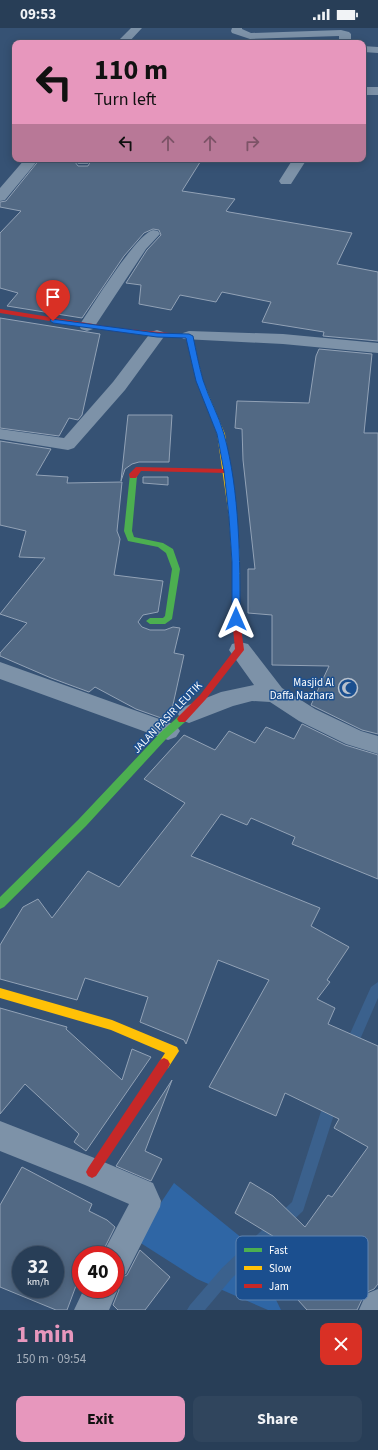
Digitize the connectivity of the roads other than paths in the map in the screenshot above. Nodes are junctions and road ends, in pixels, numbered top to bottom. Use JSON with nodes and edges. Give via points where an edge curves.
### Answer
{"nodes":[{"id":1,"x":137,"y":28,"type":"edge"},
{"id":2,"x":237,"y":28,"type":"edge"},
{"id":3,"x":125,"y":40,"type":"edge"},
{"id":4,"x":344,"y":40,"type":"edge"},
{"id":5,"x":366,"y":49,"type":"edge"},
{"id":6,"x":378,"y":50,"type":"edge"},
{"id":7,"x":366,"y":91,"type":"edge"},
{"id":8,"x":378,"y":91,"type":"edge"},
{"id":9,"x":29,"y":162,"type":"edge"},
{"id":10,"x":298,"y":162,"type":"edge"},
{"id":11,"x":286,"y":181,"type":"dead end"},
{"id":12,"x":0,"y":197,"type":"edge"},
{"id":13,"x":153,"y":234,"type":"dead end"},
{"id":14,"x":0,"y":311,"type":"edge"},
{"id":15,"x":87,"y":326,"type":"junction"},
{"id":16,"x":157,"y":335,"type":"junction"},
{"id":17,"x":189,"y":336,"type":"junction"},
{"id":18,"x":378,"y":348,"type":"edge"},
{"id":19,"x":0,"y":434,"type":"edge"},
{"id":20,"x":227,"y":471,"type":"junction"},
{"id":21,"x":150,"y":621,"type":"dead end"},
{"id":22,"x":240,"y":650,"type":"junction"},
{"id":23,"x":0,"y":670,"type":"edge"},
{"id":24,"x":274,"y":694,"type":"junction"},
{"id":25,"x":189,"y":714,"type":"junction"},
{"id":26,"x":168,"y":731,"type":"junction"},
{"id":27,"x":378,"y":745,"type":"edge"},
{"id":28,"x":0,"y":904,"type":"edge"},
{"id":29,"x":0,"y":993,"type":"edge"},
{"id":30,"x":0,"y":1136,"type":"edge"},
{"id":31,"x":92,"y":1172,"type":"junction"},
{"id":32,"x":124,"y":1246,"type":"edge"},
{"id":33,"x":97,"y":1298,"type":"edge"},
{"id":34,"x":378,"y":1306,"type":"edge"},
{"id":35,"x":91,"y":1310,"type":"edge"},
{"id":36,"x":376,"y":1310,"type":"edge"}],
"edges":[{"from":1,"to":3,"type":"street"},
{"from":2,"to":4,"type":"street","via":[[236,31],[250,36],[341,33],[345,34]]},
{"from":5,"to":6,"type":"street"},
{"from":7,"to":8,"type":"street"},
{"from":9,"to":12,"type":"street"},
{"from":10,"to":11,"type":"street"},
{"from":13,"to":15,"type":"street","via":[[141,246]]},
{"from":14,"to":15,"type":"street"},
{"from":15,"to":16,"type":"street"},
{"from":16,"to":17,"type":"street"},
{"from":16,"to":19,"type":"street","via":[[119,386],[68,444]]},
{"from":17,"to":18,"type":"street","via":[[304,341]]},
{"from":17,"to":20,"type":"street","via":[[200,381],[220,434]]},
{"from":20,"to":21,"type":"street","via":[[146,469],[133,474],[128,531],[131,539],[160,545],[170,551],[176,569],[169,617],[165,621]]},
{"from":20,"to":22,"type":"street","via":[[235,539],[236,619]]},
{"from":22,"to":24,"type":"street"},
{"from":22,"to":25,"type":"street","name":"JALAN PASIR LEUTIK"},
{"from":23,"to":26,"type":"street"},
{"from":24,"to":25,"type":"street","via":[[252,693],[229,698]]},
{"from":24,"to":27,"type":"street","via":[[307,715],[354,738]]},
{"from":25,"to":26,"type":"street","name":"JALAN PASIR LEUTIK"},
{"from":26,"to":28,"type":"street","name":"JALAN PASIR LEUTIK","via":[[122,782]]},
{"from":29,"to":31,"type":"street","via":[[112,1025],[173,1050]]},
{"from":30,"to":31,"type":"street"},
{"from":31,"to":32,"type":"street","via":[[142,1194],[144,1207]]},
{"from":33,"to":35,"type":"street"},
{"from":34,"to":36,"type":"street"}]}
